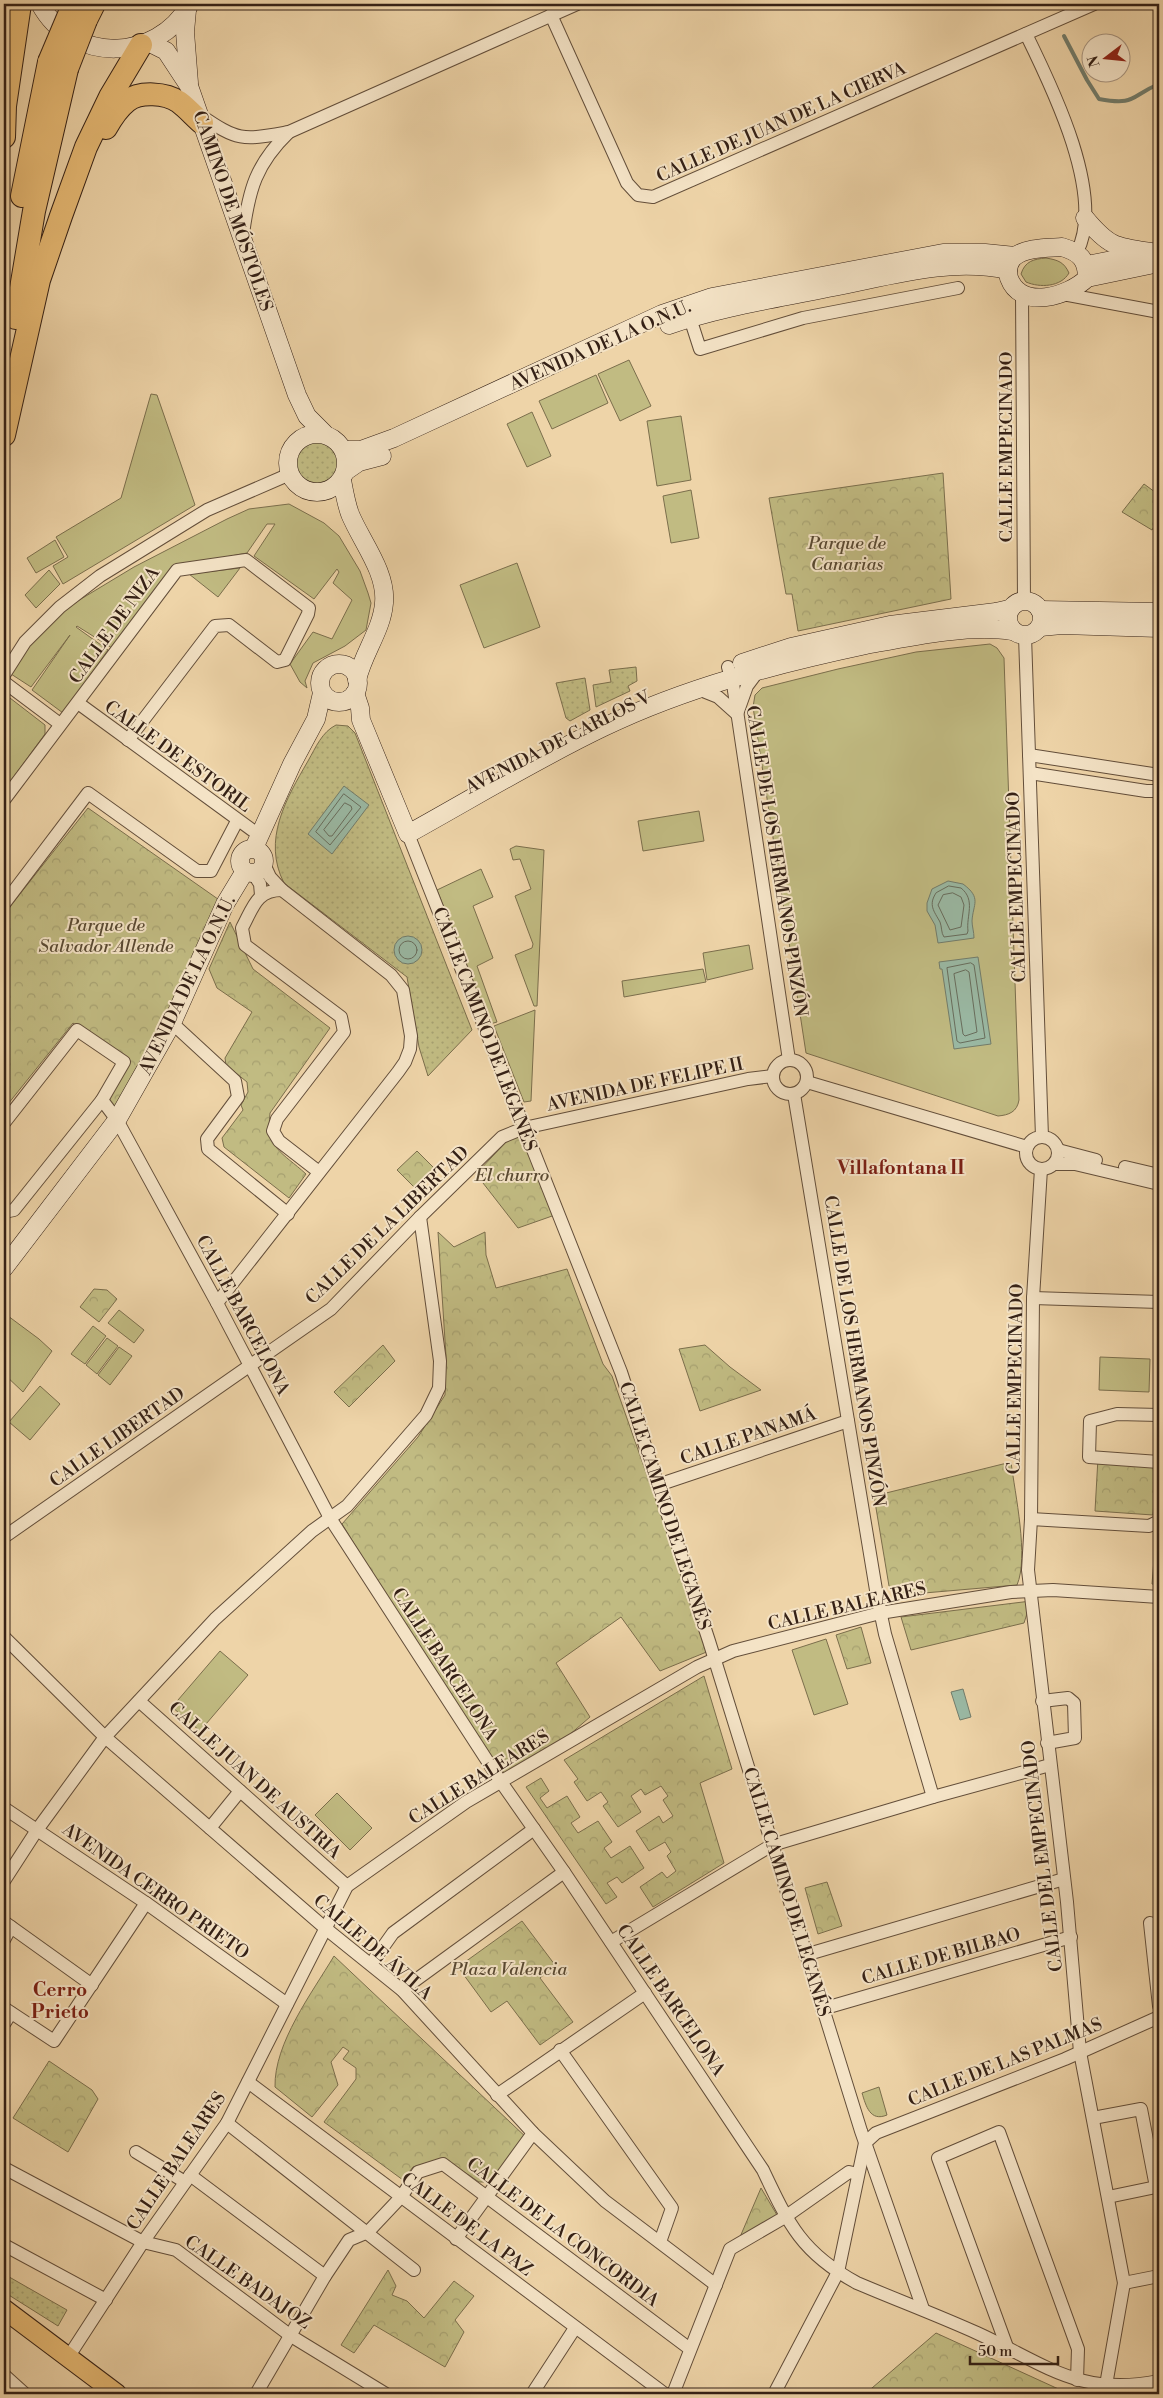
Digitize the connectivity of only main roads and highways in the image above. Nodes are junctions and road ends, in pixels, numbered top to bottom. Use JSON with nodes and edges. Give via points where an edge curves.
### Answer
{"nodes":[{"id":1,"x":20,"y":4,"type":"edge"},
{"id":2,"x":81,"y":10,"type":"edge"},
{"id":3,"x":144,"y":43,"type":"road end"},
{"id":4,"x":58,"y":65,"type":"junction"},
{"id":5,"x":200,"y":118,"type":"road end"},
{"id":6,"x":4,"y":137,"type":"edge"},
{"id":7,"x":61,"y":216,"type":"junction"},
{"id":8,"x":4,"y":297,"type":"edge"},
{"id":9,"x":4,"y":388,"type":"edge"},
{"id":10,"x":4,"y":435,"type":"edge"},
{"id":11,"x":4,"y":2308,"type":"edge"},
{"id":12,"x":4,"y":2324,"type":"edge"},
{"id":13,"x":99,"y":2394,"type":"edge"},
{"id":14,"x":118,"y":2394,"type":"edge"}],
"edges":[{"from":1,"to":6,"type":"highway","via":[[5,106]]},
{"from":2,"to":4,"type":"highway","bridge":true},
{"from":3,"to":7,"type":"highway","via":[[110,97],[86,146]]},
{"from":4,"to":8,"type":"highway","via":[[19,208]]},
{"from":4,"to":9,"type":"highway"},
{"from":5,"to":7,"type":"highway","via":[[171,98],[154,95],[128,100],[112,118]]},
{"from":7,"to":10,"type":"highway","via":[[39,280]]},
{"from":11,"to":14,"type":"main road"},
{"from":12,"to":13,"type":"main road"}]}
